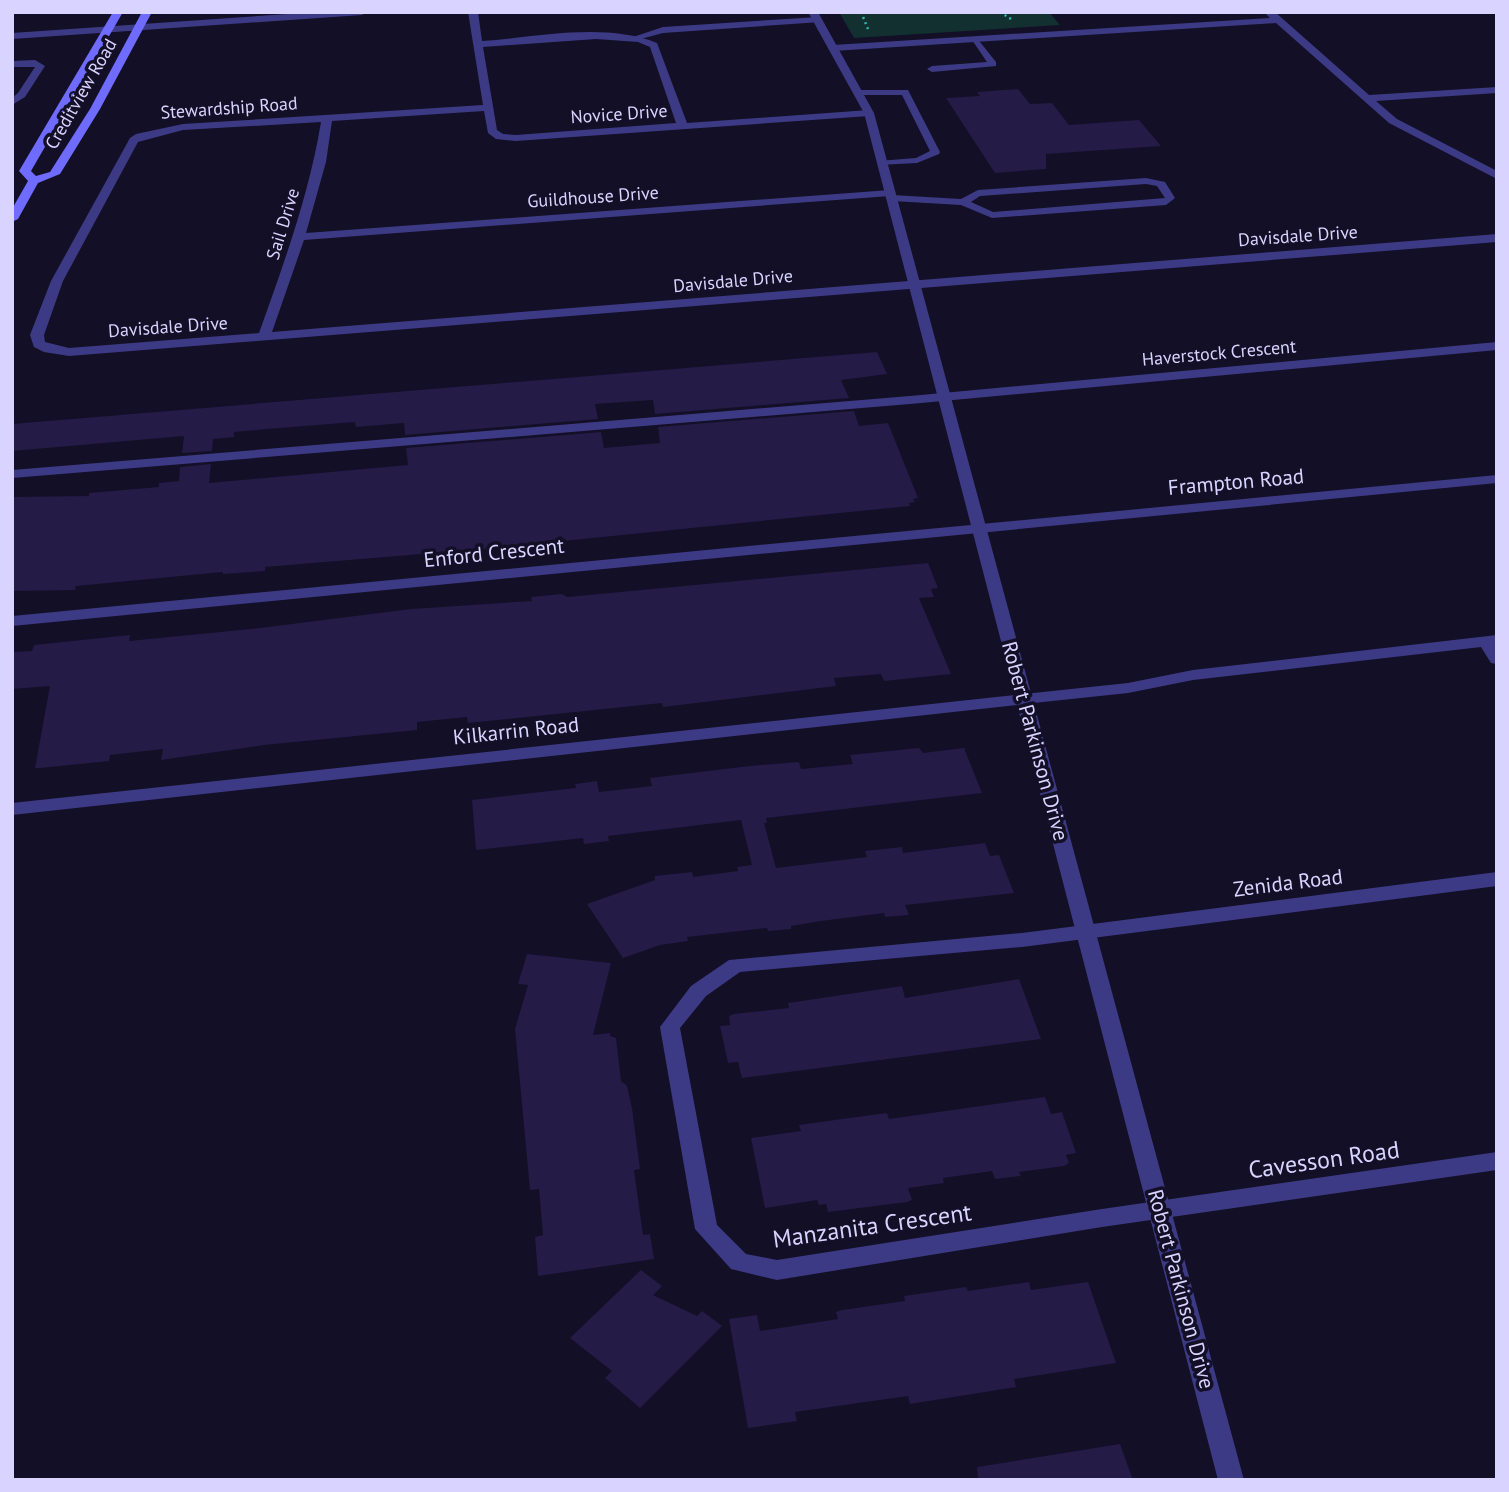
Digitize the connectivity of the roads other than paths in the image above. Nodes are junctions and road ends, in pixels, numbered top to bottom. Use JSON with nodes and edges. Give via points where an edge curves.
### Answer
{"nodes":[{"id":1,"x":118,"y":12,"type":"edge"},
{"id":2,"x":362,"y":12,"type":"edge"},
{"id":3,"x":473,"y":12,"type":"edge"},
{"id":4,"x":815,"y":16,"type":"edge"},
{"id":5,"x":1274,"y":16,"type":"edge"},
{"id":6,"x":143,"y":20,"type":"edge"},
{"id":7,"x":110,"y":26,"type":"junction"},
{"id":8,"x":12,"y":29,"type":"edge"},
{"id":9,"x":12,"y":36,"type":"edge"},
{"id":10,"x":637,"y":37,"type":"junction"},
{"id":11,"x":976,"y":40,"type":"junction"},
{"id":12,"x":478,"y":44,"type":"junction"},
{"id":13,"x":833,"y":48,"type":"junction"},
{"id":14,"x":12,"y":64,"type":"edge"},
{"id":15,"x":932,"y":69,"type":"dead end"},
{"id":16,"x":1497,"y":90,"type":"edge"},
{"id":17,"x":858,"y":92,"type":"junction"},
{"id":18,"x":1366,"y":98,"type":"junction"},
{"id":19,"x":12,"y":102,"type":"edge"},
{"id":20,"x":488,"y":108,"type":"junction"},
{"id":21,"x":869,"y":113,"type":"junction"},
{"id":22,"x":327,"y":118,"type":"junction"},
{"id":23,"x":683,"y":127,"type":"junction"},
{"id":24,"x":882,"y":163,"type":"junction"},
{"id":25,"x":1497,"y":176,"type":"edge"},
{"id":26,"x":34,"y":181,"type":"junction"},
{"id":27,"x":891,"y":196,"type":"junction"},
{"id":28,"x":963,"y":202,"type":"junction"},
{"id":29,"x":12,"y":219,"type":"edge"},
{"id":30,"x":299,"y":237,"type":"junction"},
{"id":31,"x":1497,"y":238,"type":"edge"},
{"id":32,"x":58,"y":281,"type":"joint"},
{"id":33,"x":915,"y":284,"type":"junction"},
{"id":34,"x":264,"y":337,"type":"junction"},
{"id":35,"x":1497,"y":346,"type":"edge"},
{"id":36,"x":944,"y":397,"type":"junction"},
{"id":37,"x":12,"y":474,"type":"edge"},
{"id":38,"x":1497,"y":479,"type":"edge"},
{"id":39,"x":979,"y":528,"type":"junction"},
{"id":40,"x":12,"y":621,"type":"edge"},
{"id":41,"x":1492,"y":641,"type":"edge"},
{"id":42,"x":1497,"y":659,"type":"edge"},
{"id":43,"x":1024,"y":699,"type":"junction"},
{"id":44,"x":12,"y":809,"type":"edge"},
{"id":45,"x":1497,"y":879,"type":"edge"},
{"id":46,"x":1086,"y":932,"type":"junction"},
{"id":47,"x":1497,"y":1161,"type":"edge"},
{"id":48,"x":1160,"y":1210,"type":"junction"},
{"id":49,"x":1231,"y":1480,"type":"edge"}],
"edges":[{"from":1,"to":7,"type":"main road","name":"Creditview Road"},
{"from":2,"to":6,"type":"street","via":[[254,21]]},
{"from":3,"to":12,"type":"street","name":"Novice Drive"},
{"from":4,"to":10,"type":"lane","via":[[663,30]]},
{"from":4,"to":13,"type":"street","name":"Robert Parkinson Drive"},
{"from":5,"to":11,"type":"street"},
{"from":5,"to":18,"type":"street"},
{"from":6,"to":7,"type":"street"},
{"from":6,"to":26,"type":"main road","name":"Creditview Road","via":[[54,174]]},
{"from":7,"to":8,"type":"street"},
{"from":7,"to":9,"type":"street"},
{"from":7,"to":26,"type":"main road","name":"Creditview Road","via":[[25,171]]},
{"from":10,"to":12,"type":"street"},
{"from":10,"to":23,"type":"street","via":[[654,45]]},
{"from":11,"to":13,"type":"street"},
{"from":11,"to":15,"type":"lane","via":[[993,64]]},
{"from":12,"to":20,"type":"street","name":"Novice Drive"},
{"from":13,"to":17,"type":"street","name":"Robert Parkinson Drive"},
{"from":14,"to":19,"type":"lane","via":[[40,66],[22,95]]},
{"from":16,"to":18,"type":"street"},
{"from":17,"to":21,"type":"street","name":"Robert Parkinson Drive"},
{"from":17,"to":24,"type":"lane","via":[[905,92],[935,152],[928,158]]},
{"from":18,"to":25,"type":"street","via":[[1393,121]]},
{"from":20,"to":22,"type":"street","name":"Stewardship Road"},
{"from":20,"to":23,"type":"street","name":"Novice Drive","via":[[492,131],[500,137]]},
{"from":21,"to":23,"type":"street","name":"Novice Drive"},
{"from":21,"to":24,"type":"street","name":"Robert Parkinson Drive"},
{"from":22,"to":30,"type":"street","name":"Sail Drive"},
{"from":22,"to":32,"type":"street","name":"Stewardship Road","via":[[174,128],[139,136]]},
{"from":24,"to":27,"type":"street","name":"Robert Parkinson Drive"},
{"from":26,"to":29,"type":"main road","name":"Creditview Road"},
{"from":27,"to":28,"type":"lane"},
{"from":27,"to":30,"type":"street","name":"Guildhouse Drive"},
{"from":27,"to":33,"type":"street","name":"Robert Parkinson Drive"},
{"from":28,"to":28,"type":"lane","via":[[992,215],[1166,202],[1170,198],[1161,184],[1146,181],[978,193]]},
{"from":30,"to":34,"type":"street","name":"Sail Drive"},
{"from":31,"to":33,"type":"street","name":"Davisdale Drive"},
{"from":32,"to":34,"type":"street","name":"Davisdale Drive","via":[[37,335],[39,344],[49,349],[69,352]]},
{"from":33,"to":34,"type":"street","name":"Davisdale Drive"},
{"from":33,"to":36,"type":"street","name":"Robert Parkinson Drive"},
{"from":35,"to":36,"type":"street","name":"Haverstock Crescent"},
{"from":36,"to":37,"type":"street"},
{"from":36,"to":39,"type":"street","name":"Robert Parkinson Drive"},
{"from":38,"to":39,"type":"street","name":"Frampton Road"},
{"from":39,"to":40,"type":"street","name":"Enford Crescent"},
{"from":39,"to":43,"type":"street","name":"Robert Parkinson Drive"},
{"from":41,"to":42,"type":"street"},
{"from":41,"to":43,"type":"street"},
{"from":43,"to":44,"type":"street","name":"Kilkarrin Road"},
{"from":43,"to":46,"type":"street","name":"Robert Parkinson Drive"},
{"from":45,"to":46,"type":"street","name":"Zenida Road"},
{"from":46,"to":48,"type":"street","name":"Robert Parkinson Drive"},
{"from":46,"to":48,"type":"street","name":"Manzanita Crescent","via":[[736,965],[708,981],[686,1002],[670,1027],[706,1229],[739,1262],[777,1270]]},
{"from":47,"to":48,"type":"street","name":"Cavesson Road"},
{"from":48,"to":49,"type":"street","name":"Robert Parkinson Drive"}]}
